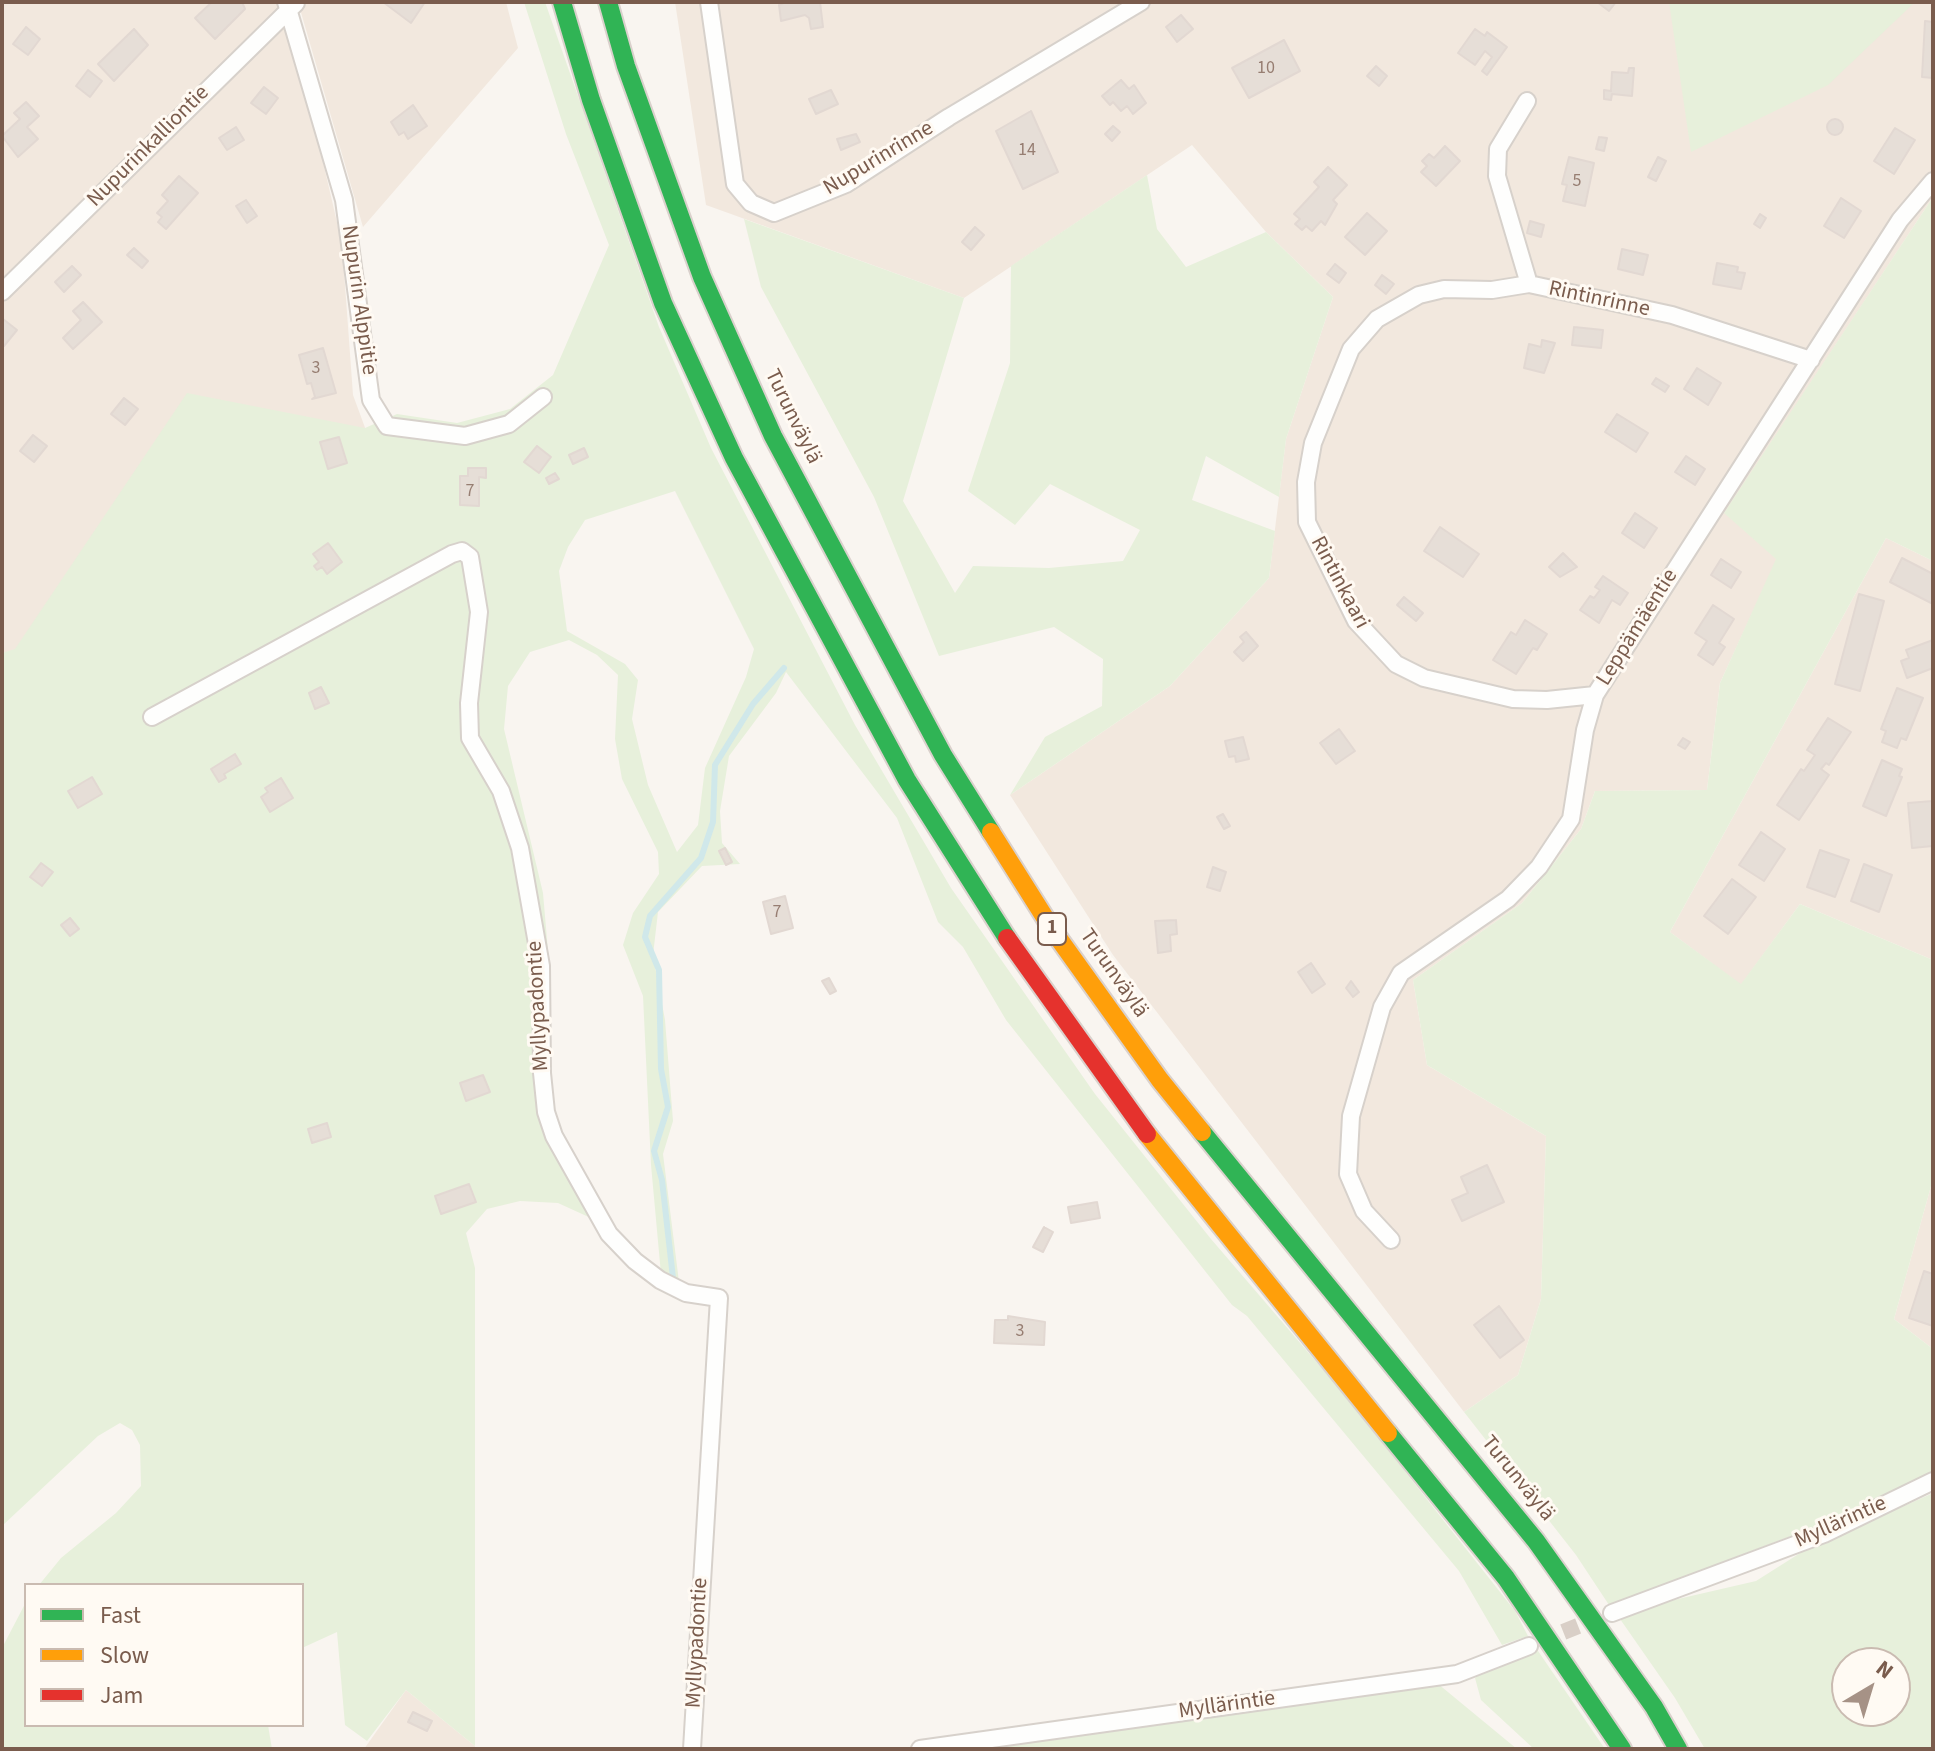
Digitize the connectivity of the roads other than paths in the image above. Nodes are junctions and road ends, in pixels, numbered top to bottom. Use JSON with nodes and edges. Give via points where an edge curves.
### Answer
{"nodes":[{"id":1,"x":562,"y":2,"type":"edge"},
{"id":2,"x":608,"y":2,"type":"edge"},
{"id":3,"x":709,"y":2,"type":"edge"},
{"id":4,"x":1141,"y":2,"type":"edge"},
{"id":5,"x":291,"y":4,"type":"edge"},
{"id":6,"x":1527,"y":101,"type":"dead end"},
{"id":7,"x":1933,"y":181,"type":"edge"},
{"id":8,"x":1529,"y":284,"type":"junction"},
{"id":9,"x":2,"y":292,"type":"edge"},
{"id":10,"x":1811,"y":360,"type":"junction"},
{"id":11,"x":543,"y":397,"type":"dead end"},
{"id":12,"x":1595,"y":695,"type":"junction"},
{"id":13,"x":152,"y":717,"type":"dead end"},
{"id":14,"x":1391,"y":1240,"type":"dead end"},
{"id":15,"x":1933,"y":1481,"type":"edge"},
{"id":16,"x":1612,"y":1613,"type":"tunnel mouth"},
{"id":17,"x":1529,"y":1646,"type":"tunnel mouth"},
{"id":18,"x":692,"y":1749,"type":"edge"},
{"id":19,"x":920,"y":1749,"type":"edge"},
{"id":20,"x":1622,"y":1749,"type":"edge"},
{"id":21,"x":1678,"y":1749,"type":"edge"}],
"edges":[{"from":1,"to":20,"type":"highway","number":"1","via":[[663,303],[734,458],[907,780],[1023,963],[1133,1117],[1506,1578]]},
{"from":2,"to":21,"type":"highway","name":"Turunväylä","number":"1","via":[[626,66],[721,321],[773,436],[943,755],[1054,932],[1160,1080],[1536,1541]]},
{"from":3,"to":4,"type":"street","name":"Nupurinrinne","via":[[735,184],[751,203],[774,213],[846,184]]},
{"from":5,"to":9,"type":"street","name":"Nupurinkalliontie"},
{"from":5,"to":11,"type":"street","name":"Nupurin Alppitie","via":[[344,200],[371,400],[387,426],[465,436],[509,424]]},
{"from":6,"to":8,"type":"street","name":"Rintinrinne","via":[[1498,149],[1497,176]]},
{"from":7,"to":10,"type":"street","name":"Leppämäentie","via":[[1900,220]]},
{"from":8,"to":10,"type":"street","name":"Rintinrinne","via":[[1672,315]]},
{"from":8,"to":12,"type":"street","name":"Rintinkaari","via":[[1444,289],[1419,295],[1377,319],[1351,349],[1313,443],[1306,482],[1307,522],[1356,621],[1396,664],[1424,678],[1513,699]]},
{"from":10,"to":12,"type":"street","name":"Leppämäentie"},
{"from":12,"to":14,"type":"street","name":"Leppämäentie","via":[[1571,819],[1539,867],[1508,899],[1401,973],[1382,1007],[1351,1116],[1348,1174],[1364,1211]]},
{"from":13,"to":18,"type":"street","name":"Myllypadontie","via":[[452,554],[462,551],[470,557],[479,612],[470,738],[501,791],[520,848],[541,966],[542,1073],[554,1136],[609,1234],[635,1261],[686,1293],[719,1298]]},
{"from":15,"to":16,"type":"street","name":"Myllärintie","via":[[1824,1534]]},
{"from":17,"to":19,"type":"street","name":"Myllärintie","via":[[1457,1674]]}]}
